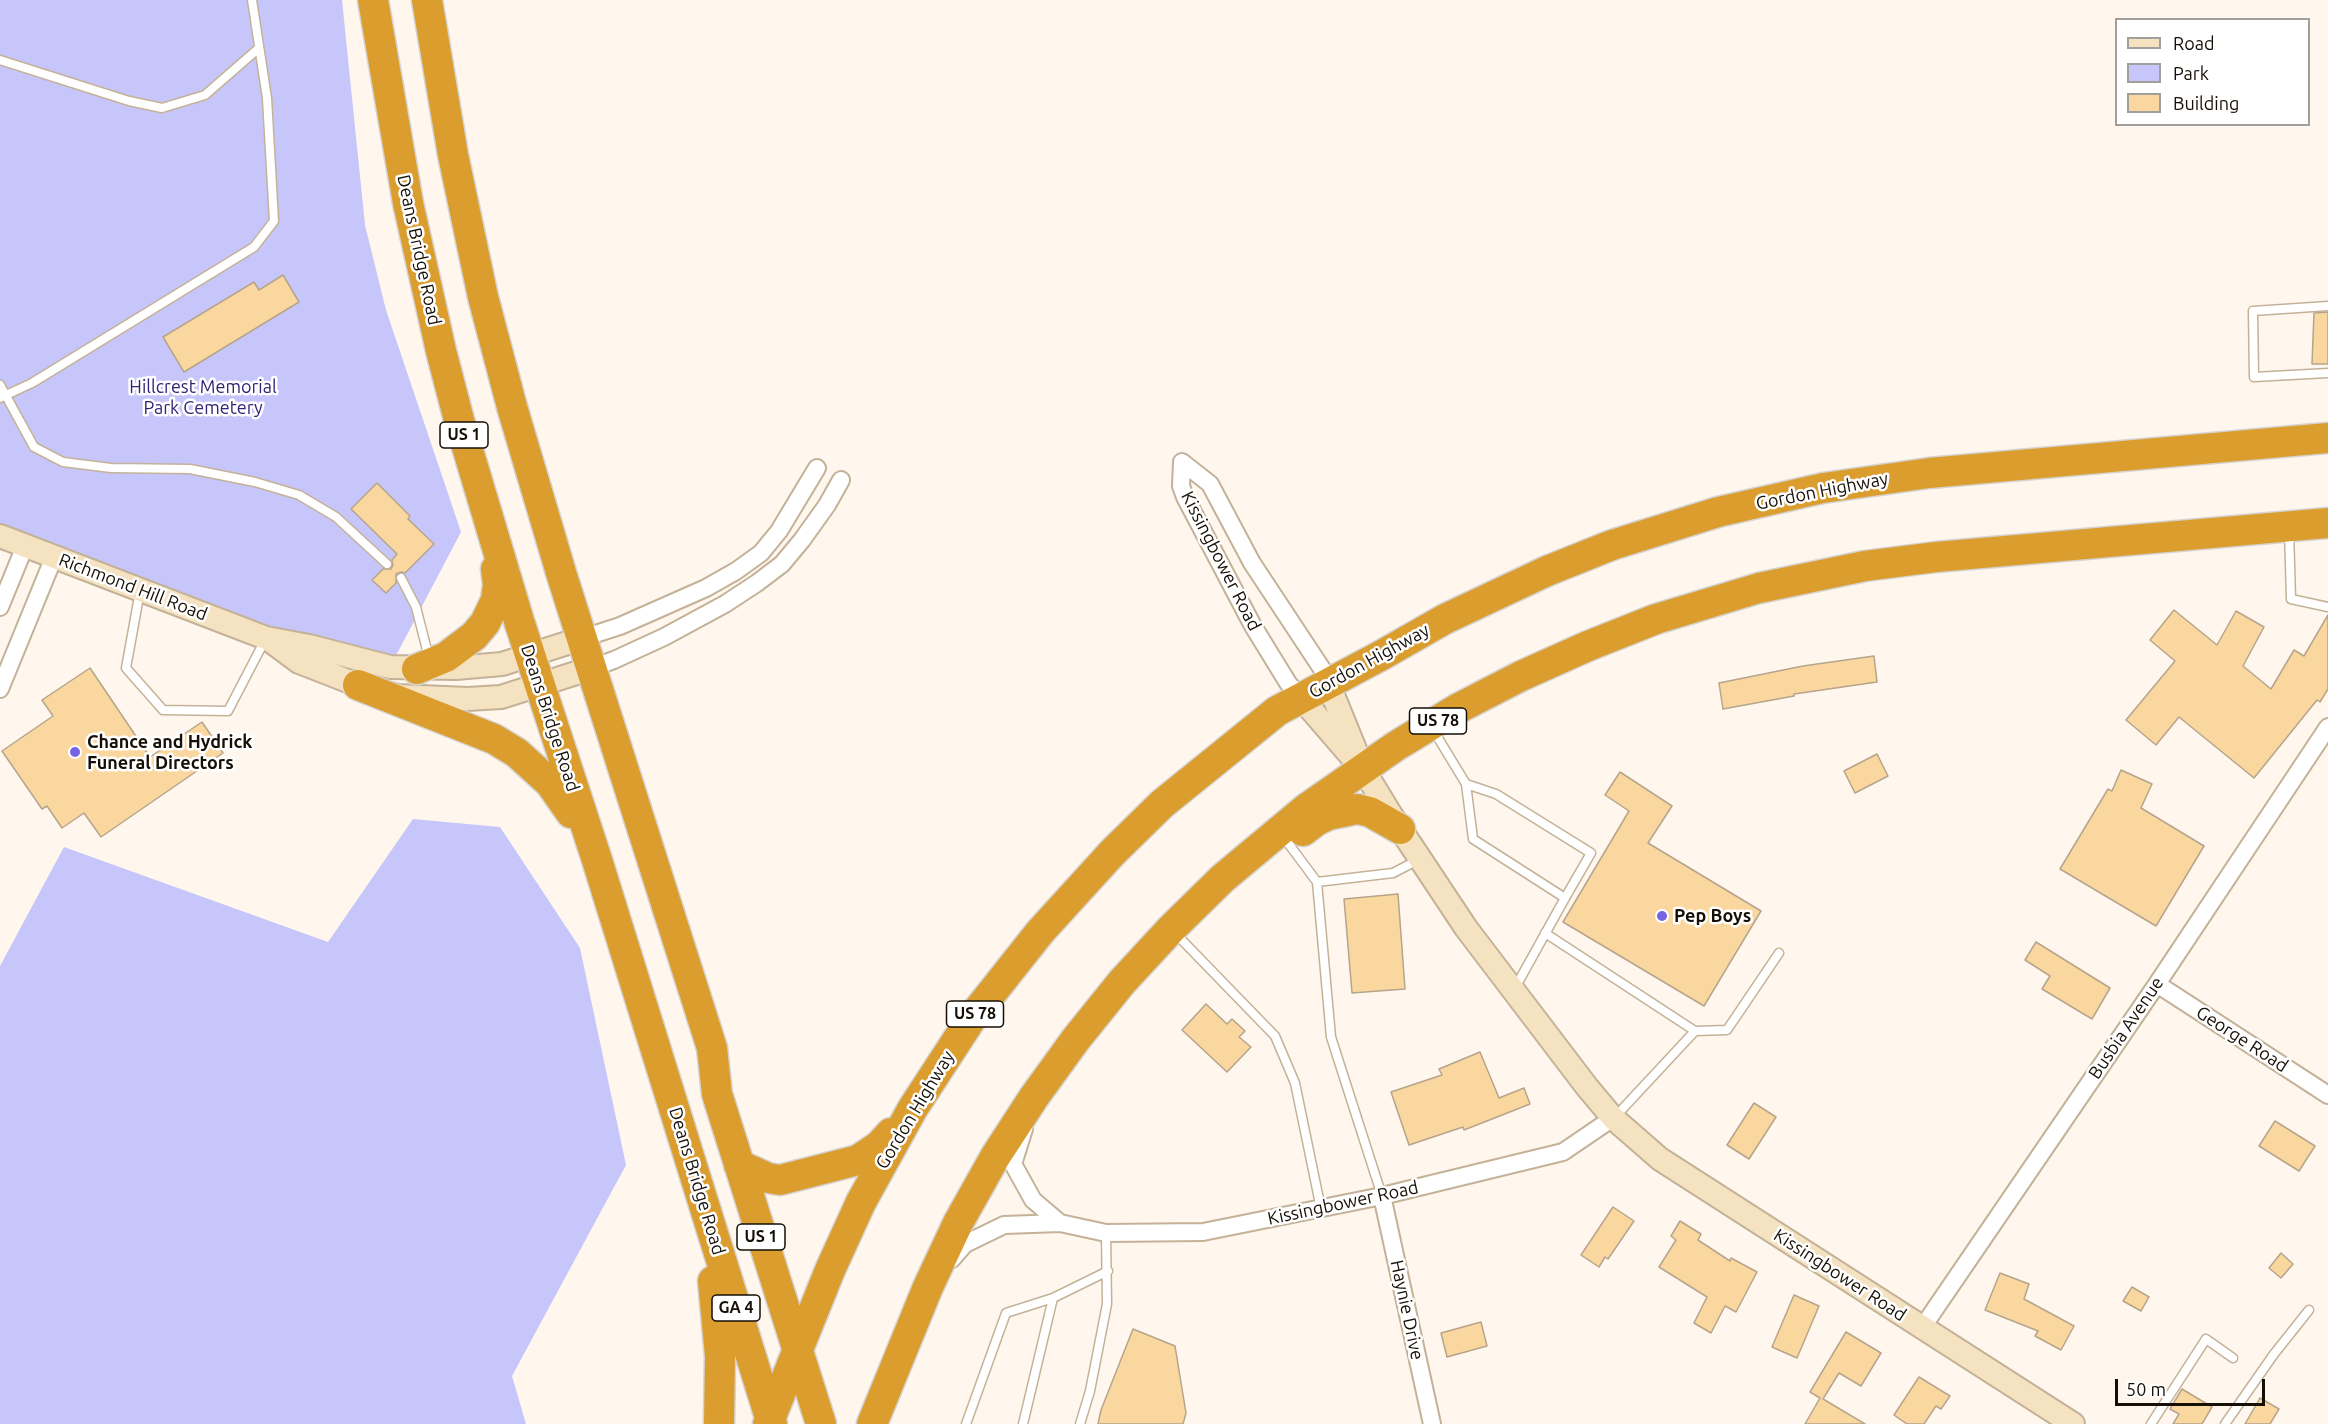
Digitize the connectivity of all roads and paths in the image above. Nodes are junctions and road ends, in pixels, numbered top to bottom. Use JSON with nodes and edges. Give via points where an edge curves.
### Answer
{"nodes":[{"id":1,"x":252,"y":0,"type":"edge"},
{"id":2,"x":373,"y":0,"type":"edge"},
{"id":3,"x":427,"y":0,"type":"edge"},
{"id":4,"x":259,"y":48,"type":"junction"},
{"id":5,"x":0,"y":60,"type":"edge"},
{"id":6,"x":2328,"y":306,"type":"edge"},
{"id":7,"x":2328,"y":373,"type":"edge"},
{"id":8,"x":0,"y":385,"type":"edge"},
{"id":9,"x":3,"y":397,"type":"edge"},
{"id":10,"x":2328,"y":438,"type":"edge"},
{"id":11,"x":817,"y":468,"type":"dead end"},
{"id":12,"x":841,"y":480,"type":"dead end"},
{"id":13,"x":2328,"y":523,"type":"edge"},
{"id":14,"x":490,"y":525,"type":"junction"},
{"id":15,"x":2289,"y":526,"type":"junction"},
{"id":16,"x":0,"y":536,"type":"edge"},
{"id":17,"x":25,"y":546,"type":"junction"},
{"id":18,"x":54,"y":557,"type":"junction"},
{"id":19,"x":387,"y":564,"type":"dead end"},
{"id":20,"x":401,"y":578,"type":"dead end"},
{"id":21,"x":140,"y":590,"type":"junction"},
{"id":22,"x":0,"y":607,"type":"edge"},
{"id":23,"x":2328,"y":607,"type":"edge"},
{"id":24,"x":266,"y":638,"type":"junction"},
{"id":25,"x":582,"y":638,"type":"junction"},
{"id":26,"x":530,"y":655,"type":"junction"},
{"id":27,"x":592,"y":668,"type":"junction"},
{"id":28,"x":428,"y":682,"type":"junction"},
{"id":29,"x":1328,"y":683,"type":"junction"},
{"id":30,"x":358,"y":685,"type":"joint"},
{"id":31,"x":540,"y":686,"type":"junction"},
{"id":32,"x":0,"y":689,"type":"edge"},
{"id":33,"x":1301,"y":698,"type":"junction"},
{"id":34,"x":1430,"y":725,"type":"junction"},
{"id":35,"x":2328,"y":727,"type":"edge"},
{"id":36,"x":1363,"y":769,"type":"junction"},
{"id":37,"x":1466,"y":784,"type":"junction"},
{"id":38,"x":1400,"y":829,"type":"junction"},
{"id":39,"x":1288,"y":843,"type":"junction"},
{"id":40,"x":594,"y":852,"type":"junction"},
{"id":41,"x":1420,"y":859,"type":"junction"},
{"id":42,"x":1317,"y":882,"type":"junction"},
{"id":43,"x":1564,"y":898,"type":"junction"},
{"id":44,"x":1171,"y":929,"type":"junction"},
{"id":45,"x":1545,"y":933,"type":"junction"},
{"id":46,"x":1779,"y":953,"type":"dead end"},
{"id":47,"x":2157,"y":984,"type":"junction"},
{"id":48,"x":1513,"y":990,"type":"junction"},
{"id":49,"x":1695,"y":1030,"type":"junction"},
{"id":50,"x":2328,"y":1095,"type":"edge"},
{"id":51,"x":1034,"y":1097,"type":"junction"},
{"id":52,"x":913,"y":1108,"type":"junction"},
{"id":53,"x":1613,"y":1118,"type":"junction"},
{"id":54,"x":739,"y":1165,"type":"junction"},
{"id":55,"x":1382,"y":1196,"type":"junction"},
{"id":56,"x":702,"y":1197,"type":"junction"},
{"id":57,"x":1321,"y":1209,"type":"junction"},
{"id":58,"x":1060,"y":1223,"type":"junction"},
{"id":59,"x":1106,"y":1233,"type":"junction"},
{"id":60,"x":1108,"y":1271,"type":"junction"},
{"id":61,"x":928,"y":1287,"type":"junction"},
{"id":62,"x":1053,"y":1299,"type":"junction"},
{"id":63,"x":2309,"y":1310,"type":"dead end"},
{"id":64,"x":1922,"y":1328,"type":"junction"},
{"id":65,"x":798,"y":1352,"type":"junction"},
{"id":66,"x":2234,"y":1358,"type":"dead end"},
{"id":67,"x":770,"y":1422,"type":"edge"},
{"id":68,"x":718,"y":1424,"type":"edge"},
{"id":69,"x":821,"y":1424,"type":"edge"},
{"id":70,"x":872,"y":1424,"type":"edge"},
{"id":71,"x":966,"y":1424,"type":"edge"},
{"id":72,"x":1023,"y":1424,"type":"edge"},
{"id":73,"x":1080,"y":1424,"type":"edge"},
{"id":74,"x":1431,"y":1424,"type":"edge"},
{"id":75,"x":2073,"y":1424,"type":"edge"},
{"id":76,"x":2151,"y":1424,"type":"edge"},
{"id":77,"x":2225,"y":1424,"type":"edge"}],
"edges":[{"from":1,"to":4,"type":"lane"},
{"from":2,"to":14,"type":"highway","name":"Deans Bridge Road","number":"US 1","via":[[408,203],[441,351]]},
{"from":3,"to":25,"type":"highway","number":"US 1","via":[[441,94],[483,297],[531,477]]},
{"from":4,"to":5,"type":"lane","via":[[205,94],[162,108]]},
{"from":4,"to":9,"type":"lane","via":[[267,98],[274,221],[254,247]]},
{"from":6,"to":7,"type":"lane","via":[[2253,311],[2254,377]]},
{"from":8,"to":9,"type":"lane"},
{"from":9,"to":19,"type":"lane","via":[[34,447],[63,462],[190,470],[299,495],[336,517]]},
{"from":10,"to":29,"type":"highway","name":"Gordon Highway","number":"US 78","via":[[1929,473],[1786,495],[1682,522],[1547,571],[1445,619]]},
{"from":11,"to":25,"type":"street","name":"Richmond Hill Road","via":[[761,553],[706,588],[620,627]]},
{"from":12,"to":27,"type":"street","name":"Richmond Hill Road","via":[[802,540],[782,564],[757,583],[664,637]]},
{"from":13,"to":15,"type":"highway","number":"US 78"},
{"from":14,"to":26,"type":"highway","name":"Deans Bridge Road","number":"US 1"},
{"from":14,"to":28,"type":"highway","via":[[498,584],[496,600],[474,636],[446,657]]},
{"from":15,"to":23,"type":"lane","via":[[2291,599]]},
{"from":15,"to":34,"type":"highway","number":"US 78","via":[[1936,557],[1865,566],[1759,588],[1656,619],[1588,646],[1521,676]]},
{"from":16,"to":17,"type":"street","name":"Richmond Hill Road"},
{"from":17,"to":18,"type":"street","name":"Richmond Hill Road"},
{"from":17,"to":22,"type":"street"},
{"from":18,"to":21,"type":"street","name":"Richmond Hill Road"},
{"from":18,"to":32,"type":"street"},
{"from":20,"to":28,"type":"lane","via":[[416,607]]},
{"from":21,"to":24,"type":"street","name":"Richmond Hill Road"},
{"from":21,"to":24,"type":"lane","via":[[126,668],[163,710],[228,711]]},
{"from":24,"to":28,"type":"street","name":"Richmond Hill Road","via":[[382,665]]},
{"from":24,"to":30,"type":"street","name":"Richmond Hill Road","via":[[299,662]]},
{"from":25,"to":26,"type":"street","name":"Richmond Hill Road"},
{"from":25,"to":27,"type":"highway","number":"US 1"},
{"from":26,"to":28,"type":"street","name":"Richmond Hill Road"},
{"from":26,"to":31,"type":"highway","name":"Deans Bridge Road","number":"US 1"},
{"from":27,"to":31,"type":"street","name":"Richmond Hill Road"},
{"from":27,"to":54,"type":"highway","number":"US 1","via":[[712,1048],[717,1094]]},
{"from":28,"to":30,"type":"highway"},
{"from":28,"to":31,"type":"street","name":"Richmond Hill Road","via":[[468,699],[501,697]]},
{"from":28,"to":40,"type":"highway","via":[[550,783]]},
{"from":29,"to":33,"type":"highway","name":"Gordon Highway","number":"US 78"},
{"from":29,"to":33,"type":"street","name":"Kissingbower Road","via":[[1252,563],[1210,484],[1182,462],[1181,486],[1185,496],[1252,626]]},
{"from":29,"to":36,"type":"street","name":"Kissingbower Road"},
{"from":31,"to":40,"type":"highway","name":"Deans Bridge Road","number":"US 1"},
{"from":33,"to":36,"type":"street","name":"Kissingbower Road"},
{"from":33,"to":52,"type":"highway","name":"Gordon Highway","number":"US 78","via":[[1277,711],[1218,757],[1112,853],[994,989]]},
{"from":34,"to":36,"type":"highway","number":"US 78"},
{"from":34,"to":37,"type":"lane"},
{"from":35,"to":47,"type":"street","name":"Busbia Avenue"},
{"from":36,"to":38,"type":"street","name":"Kissingbower Road"},
{"from":36,"to":44,"type":"highway","number":"US 78","via":[[1277,831]]},
{"from":37,"to":43,"type":"lane","via":[[1473,839]]},
{"from":37,"to":43,"type":"lane","via":[[1496,794],[1591,853]]},
{"from":38,"to":39,"type":"highway","via":[[1357,809],[1316,821]]},
{"from":38,"to":41,"type":"street","name":"Kissingbower Road"},
{"from":39,"to":42,"type":"lane"},
{"from":39,"to":44,"type":"highway"},
{"from":40,"to":56,"type":"highway","name":"Deans Bridge Road","number":"US 1"},
{"from":41,"to":42,"type":"lane","via":[[1393,873]]},
{"from":41,"to":48,"type":"street","name":"Kissingbower Road"},
{"from":42,"to":55,"type":"lane","via":[[1332,1037]]},
{"from":43,"to":45,"type":"lane"},
{"from":44,"to":51,"type":"highway","number":"US 78","via":[[1122,982]]},
{"from":44,"to":57,"type":"lane","via":[[1275,1036],[1295,1083]]},
{"from":45,"to":48,"type":"lane"},
{"from":45,"to":49,"type":"lane"},
{"from":46,"to":49,"type":"lane","via":[[1727,1030]]},
{"from":47,"to":50,"type":"street","name":"George Road"},
{"from":47,"to":64,"type":"street","name":"Busbia Avenue"},
{"from":48,"to":53,"type":"street","name":"Kissingbower Road"},
{"from":49,"to":53,"type":"lane"},
{"from":51,"to":58,"type":"street","name":"Kissingbower Road","via":[[1013,1164],[1033,1200]]},
{"from":51,"to":61,"type":"highway","number":"US 78","via":[[981,1182]]},
{"from":52,"to":54,"type":"highway","via":[[879,1146],[858,1160],[780,1180]]},
{"from":52,"to":65,"type":"highway","name":"Gordon Highway","number":"US 78","via":[[861,1203]]},
{"from":53,"to":55,"type":"street","name":"Kissingbower Road","via":[[1563,1152]]},
{"from":53,"to":64,"type":"street","name":"Kissingbower Road","via":[[1660,1158]]},
{"from":54,"to":65,"type":"highway","number":"US 1"},
{"from":55,"to":57,"type":"street","name":"Kissingbower Road"},
{"from":55,"to":74,"type":"street","name":"Haynie Drive"},
{"from":56,"to":67,"type":"highway","name":"Deans Bridge Road","number":"GA 4"},
{"from":56,"to":68,"type":"highway","number":"US 1","via":[[717,1313]]},
{"from":57,"to":59,"type":"street","name":"Kissingbower Road","via":[[1203,1232]]},
{"from":58,"to":59,"type":"street","name":"Kissingbower Road"},
{"from":58,"to":61,"type":"street","name":"Kissingbower Road","via":[[1004,1225],[965,1244]]},
{"from":59,"to":60,"type":"lane"},
{"from":60,"to":62,"type":"lane"},
{"from":60,"to":73,"type":"lane","via":[[1107,1304]]},
{"from":61,"to":70,"type":"highway","number":"US 78"},
{"from":62,"to":71,"type":"lane","via":[[1006,1313]]},
{"from":62,"to":72,"type":"lane"},
{"from":63,"to":77,"type":"lane"},
{"from":64,"to":75,"type":"street","name":"Kissingbower Road"},
{"from":65,"to":67,"type":"highway","name":"Gordon Highway","number":"US 78"},
{"from":65,"to":69,"type":"highway","number":"US 1"},
{"from":66,"to":76,"type":"lane","via":[[2205,1339]]}]}
